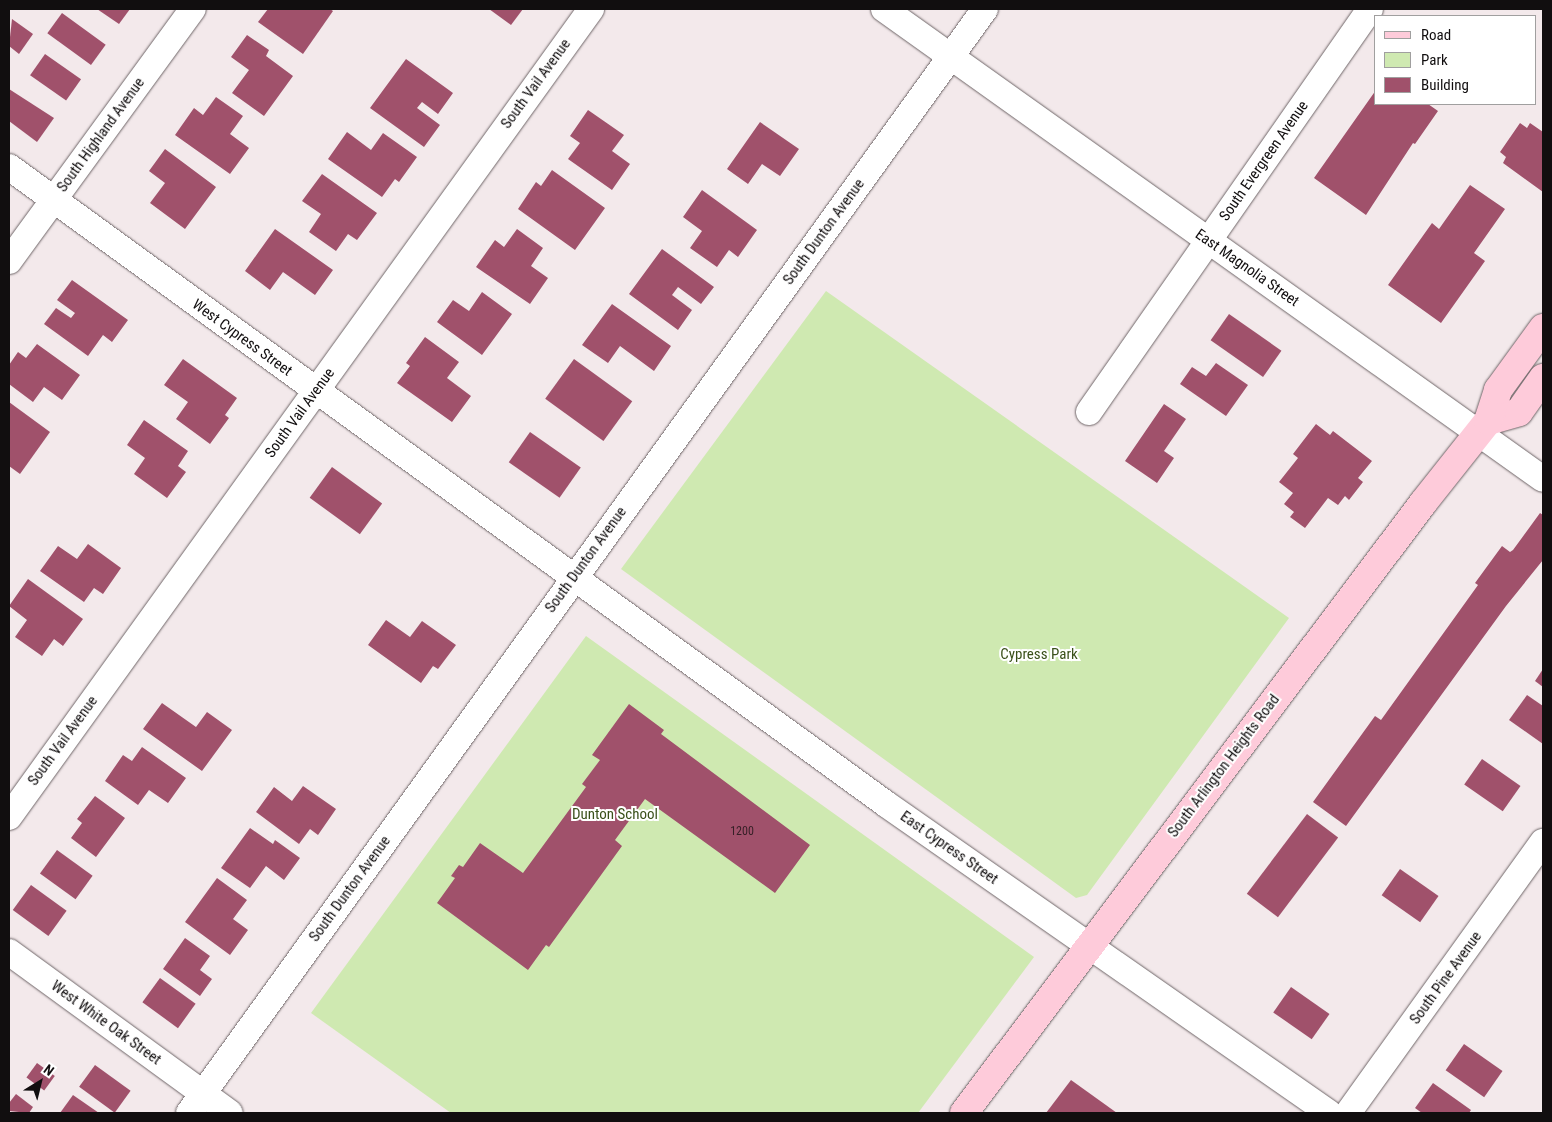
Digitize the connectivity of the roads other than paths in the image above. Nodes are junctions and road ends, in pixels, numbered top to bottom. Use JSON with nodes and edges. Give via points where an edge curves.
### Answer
{"nodes":[{"id":1,"x":193,"y":9,"type":"edge"},
{"id":2,"x":590,"y":9,"type":"edge"},
{"id":3,"x":884,"y":9,"type":"edge"},
{"id":4,"x":985,"y":9,"type":"edge"},
{"id":5,"x":1370,"y":9,"type":"edge"},
{"id":6,"x":951,"y":57,"type":"junction"},
{"id":7,"x":9,"y":168,"type":"edge"},
{"id":8,"x":53,"y":200,"type":"junction"},
{"id":9,"x":1208,"y":240,"type":"junction"},
{"id":10,"x":9,"y":261,"type":"edge"},
{"id":11,"x":1543,"y":328,"type":"edge"},
{"id":12,"x":1543,"y":378,"type":"edge"},
{"id":13,"x":316,"y":391,"type":"junction"},
{"id":14,"x":1089,"y":412,"type":"dead end"},
{"id":15,"x":1484,"y":427,"type":"junction"},
{"id":16,"x":1543,"y":479,"type":"edge"},
{"id":17,"x":574,"y":577,"type":"junction"},
{"id":18,"x":9,"y":816,"type":"edge"},
{"id":19,"x":1543,"y":842,"type":"edge"},
{"id":20,"x":1088,"y":945,"type":"junction"},
{"id":21,"x":9,"y":952,"type":"edge"},
{"id":22,"x":196,"y":1104,"type":"edge"},
{"id":23,"x":230,"y":1113,"type":"edge"},
{"id":24,"x":964,"y":1113,"type":"edge"},
{"id":25,"x":1328,"y":1113,"type":"edge"},
{"id":26,"x":1348,"y":1113,"type":"edge"}],
"edges":[{"from":1,"to":8,"type":"street","name":"South Highland Avenue"},
{"from":2,"to":13,"type":"street","name":"South Vail Avenue"},
{"from":3,"to":6,"type":"street","name":"East Magnolia Street"},
{"from":4,"to":6,"type":"street","name":"South Dunton Avenue"},
{"from":5,"to":9,"type":"street","name":"South Evergreen Avenue"},
{"from":6,"to":9,"type":"street","name":"East Magnolia Street"},
{"from":6,"to":17,"type":"street","name":"South Dunton Avenue"},
{"from":7,"to":8,"type":"street","name":"West Cypress Street"},
{"from":8,"to":10,"type":"street","name":"South Highland Avenue"},
{"from":8,"to":13,"type":"street","name":"West Cypress Street"},
{"from":9,"to":14,"type":"street","name":"South Evergreen Avenue"},
{"from":9,"to":15,"type":"street","name":"East Magnolia Street"},
{"from":11,"to":15,"type":"main road","name":"South Arlington Heights Road","via":[[1498,390]]},
{"from":12,"to":15,"type":"main road","via":[[1519,412]]},
{"from":13,"to":17,"type":"street","name":"West Cypress Street"},
{"from":13,"to":18,"type":"street","name":"South Vail Avenue"},
{"from":15,"to":16,"type":"street","name":"East Magnolia Street"},
{"from":15,"to":20,"type":"main road","name":"South Arlington Heights Road"},
{"from":17,"to":20,"type":"street","name":"East Cypress Street","via":[[878,798]]},
{"from":17,"to":22,"type":"street","name":"South Dunton Avenue"},
{"from":19,"to":26,"type":"street","name":"South Pine Avenue"},
{"from":20,"to":24,"type":"main road","name":"South Arlington Heights Road"},
{"from":20,"to":25,"type":"street","name":"East Cypress Street"},
{"from":21,"to":22,"type":"street","name":"West White Oak Street"},
{"from":22,"to":23,"type":"street","name":"West White Oak Street"}]}
